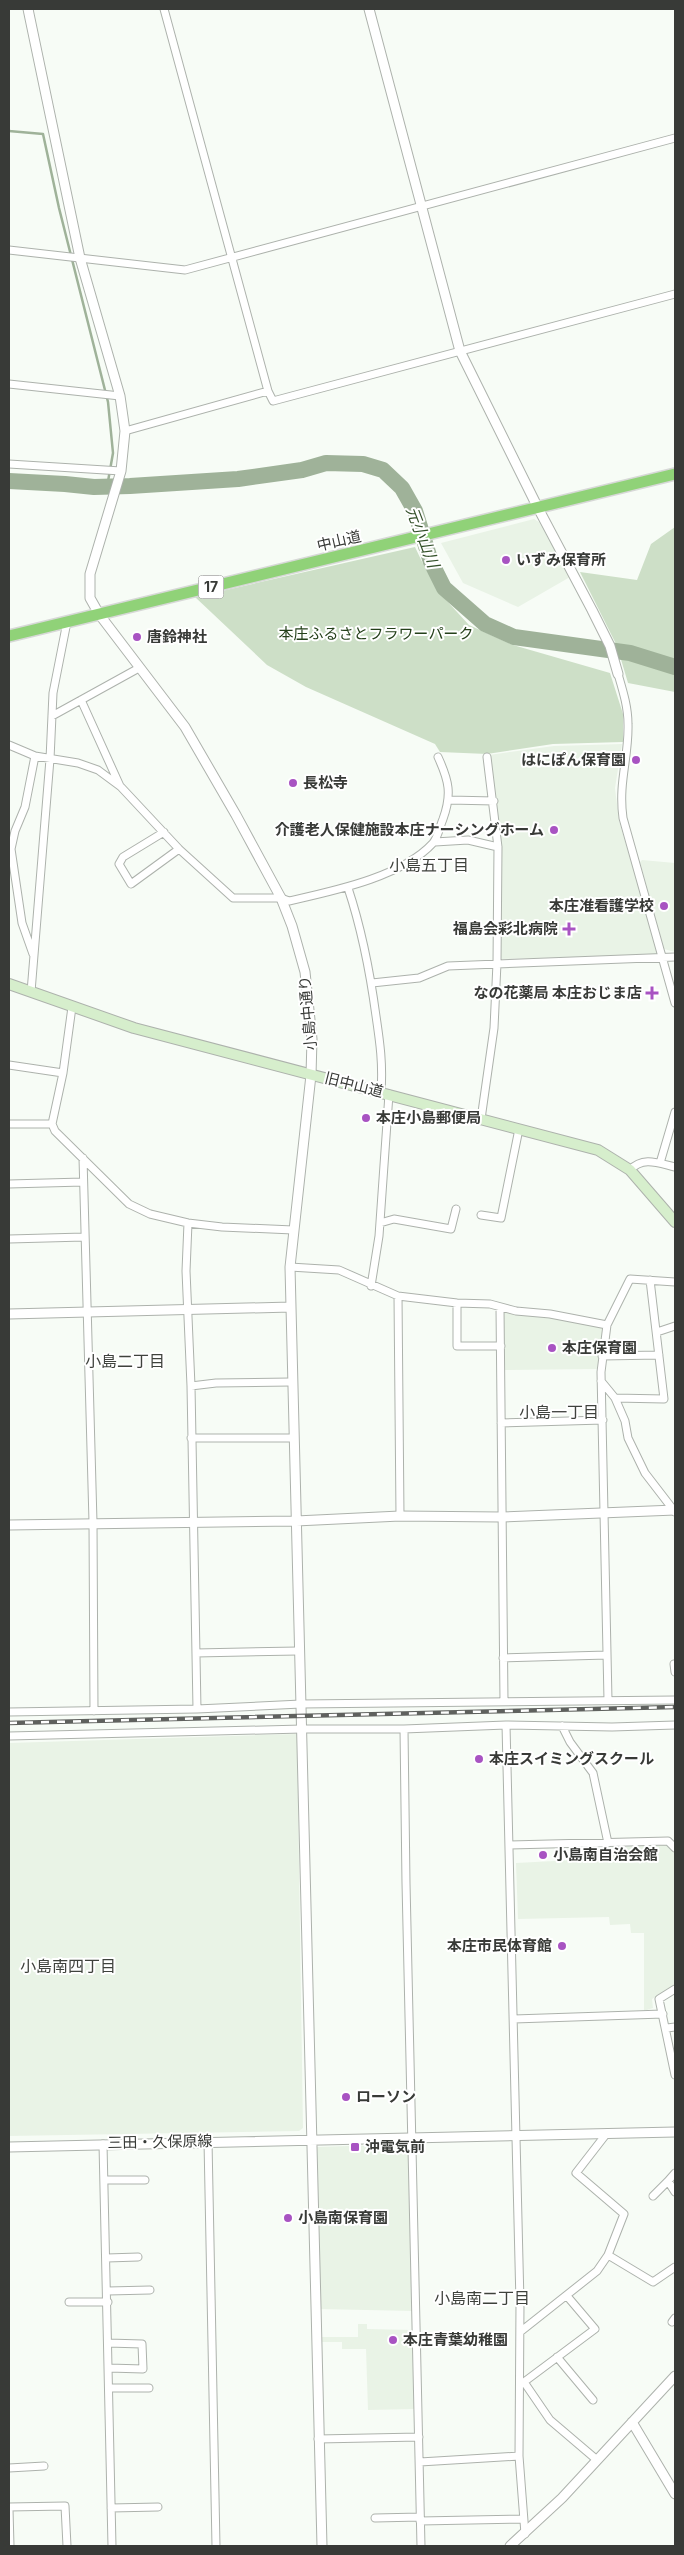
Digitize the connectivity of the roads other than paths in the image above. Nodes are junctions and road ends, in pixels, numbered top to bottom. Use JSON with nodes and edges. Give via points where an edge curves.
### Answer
{"nodes":[{"id":1,"x":28,"y":9,"type":"edge"},
{"id":2,"x":164,"y":9,"type":"edge"},
{"id":3,"x":369,"y":9,"type":"edge"},
{"id":4,"x":675,"y":138,"type":"edge"},
{"id":5,"x":422,"y":205,"type":"junction"},
{"id":6,"x":9,"y":250,"type":"edge"},
{"id":7,"x":80,"y":258,"type":"junction"},
{"id":8,"x":233,"y":258,"type":"junction"},
{"id":9,"x":675,"y":294,"type":"edge"},
{"id":10,"x":460,"y":351,"type":"junction"},
{"id":11,"x":9,"y":384,"type":"edge"},
{"id":12,"x":268,"y":391,"type":"junction"},
{"id":13,"x":120,"y":396,"type":"junction"},
{"id":14,"x":125,"y":431,"type":"junction"},
{"id":15,"x":9,"y":464,"type":"edge"},
{"id":16,"x":675,"y":474,"type":"edge"},
{"id":17,"x":119,"y":475,"type":"junction"},
{"id":18,"x":538,"y":508,"type":"junction"},
{"id":19,"x":99,"y":614,"type":"junction"},
{"id":20,"x":67,"y":622,"type":"junction"},
{"id":21,"x":9,"y":636,"type":"edge"},
{"id":22,"x":139,"y":668,"type":"junction"},
{"id":23,"x":618,"y":674,"type":"joint"},
{"id":24,"x":81,"y":700,"type":"junction"},
{"id":25,"x":52,"y":716,"type":"junction"},
{"id":26,"x":9,"y":745,"type":"edge"},
{"id":27,"x":34,"y":756,"type":"junction"},
{"id":28,"x":438,"y":756,"type":"dead end"},
{"id":29,"x":487,"y":758,"type":"dead end"},
{"id":30,"x":50,"y":759,"type":"junction"},
{"id":31,"x":121,"y":787,"type":"junction"},
{"id":32,"x":450,"y":800,"type":"junction"},
{"id":33,"x":494,"y":801,"type":"junction"},
{"id":34,"x":164,"y":832,"type":"junction"},
{"id":35,"x":434,"y":842,"type":"junction"},
{"id":36,"x":498,"y":846,"type":"junction"},
{"id":37,"x":179,"y":849,"type":"junction"},
{"id":38,"x":348,"y":888,"type":"junction"},
{"id":39,"x":281,"y":898,"type":"junction"},
{"id":40,"x":675,"y":957,"type":"edge"},
{"id":41,"x":34,"y":958,"type":"junction"},
{"id":42,"x":663,"y":958,"type":"junction"},
{"id":43,"x":497,"y":963,"type":"junction"},
{"id":44,"x":372,"y":983,"type":"junction"},
{"id":45,"x":9,"y":984,"type":"edge"},
{"id":46,"x":31,"y":992,"type":"junction"},
{"id":47,"x":675,"y":1003,"type":"edge"},
{"id":48,"x":72,"y":1007,"type":"junction"},
{"id":49,"x":9,"y":1065,"type":"edge"},
{"id":50,"x":63,"y":1073,"type":"junction"},
{"id":51,"x":311,"y":1075,"type":"junction"},
{"id":52,"x":385,"y":1093,"type":"junction"},
{"id":53,"x":675,"y":1112,"type":"edge"},
{"id":54,"x":481,"y":1119,"type":"junction"},
{"id":55,"x":9,"y":1124,"type":"edge"},
{"id":56,"x":52,"y":1124,"type":"junction"},
{"id":57,"x":519,"y":1129,"type":"junction"},
{"id":58,"x":82,"y":1158,"type":"junction"},
{"id":59,"x":660,"y":1163,"type":"junction"},
{"id":60,"x":675,"y":1167,"type":"edge"},
{"id":61,"x":630,"y":1170,"type":"junction"},
{"id":62,"x":83,"y":1182,"type":"junction"},
{"id":63,"x":9,"y":1184,"type":"edge"},
{"id":64,"x":456,"y":1209,"type":"dead end"},
{"id":65,"x":481,"y":1214,"type":"dead end"},
{"id":66,"x":675,"y":1222,"type":"edge"},
{"id":67,"x":188,"y":1223,"type":"junction"},
{"id":68,"x":380,"y":1223,"type":"junction"},
{"id":69,"x":293,"y":1230,"type":"junction"},
{"id":70,"x":84,"y":1237,"type":"junction"},
{"id":71,"x":9,"y":1239,"type":"edge"},
{"id":72,"x":290,"y":1267,"type":"junction"},
{"id":73,"x":650,"y":1280,"type":"junction"},
{"id":74,"x":675,"y":1282,"type":"edge"},
{"id":75,"x":371,"y":1286,"type":"junction"},
{"id":76,"x":398,"y":1296,"type":"junction"},
{"id":77,"x":456,"y":1303,"type":"junction"},
{"id":78,"x":291,"y":1307,"type":"junction"},
{"id":79,"x":500,"y":1308,"type":"junction"},
{"id":80,"x":187,"y":1309,"type":"junction"},
{"id":81,"x":86,"y":1312,"type":"junction"},
{"id":82,"x":9,"y":1314,"type":"edge"},
{"id":83,"x":607,"y":1325,"type":"junction"},
{"id":84,"x":675,"y":1326,"type":"edge"},
{"id":85,"x":657,"y":1332,"type":"junction"},
{"id":86,"x":501,"y":1346,"type":"junction"},
{"id":87,"x":659,"y":1355,"type":"junction"},
{"id":88,"x":602,"y":1356,"type":"junction"},
{"id":89,"x":601,"y":1381,"type":"junction"},
{"id":90,"x":291,"y":1382,"type":"junction"},
{"id":91,"x":191,"y":1386,"type":"junction"},
{"id":92,"x":615,"y":1398,"type":"junction"},
{"id":93,"x":603,"y":1420,"type":"junction"},
{"id":94,"x":501,"y":1423,"type":"junction"},
{"id":95,"x":191,"y":1438,"type":"junction"},
{"id":96,"x":293,"y":1438,"type":"junction"},
{"id":97,"x":675,"y":1511,"type":"edge"},
{"id":98,"x":604,"y":1512,"type":"junction"},
{"id":99,"x":400,"y":1516,"type":"junction"},
{"id":100,"x":501,"y":1517,"type":"junction"},
{"id":101,"x":192,"y":1521,"type":"junction"},
{"id":102,"x":296,"y":1521,"type":"junction"},
{"id":103,"x":9,"y":1525,"type":"edge"},
{"id":104,"x":93,"y":1525,"type":"junction"},
{"id":105,"x":298,"y":1651,"type":"junction"},
{"id":106,"x":196,"y":1653,"type":"junction"},
{"id":107,"x":607,"y":1655,"type":"junction"},
{"id":108,"x":504,"y":1658,"type":"junction"},
{"id":109,"x":608,"y":1700,"type":"junction"},
{"id":110,"x":675,"y":1700,"type":"edge"},
{"id":111,"x":504,"y":1701,"type":"junction"},
{"id":112,"x":301,"y":1704,"type":"junction"},
{"id":113,"x":197,"y":1709,"type":"junction"},
{"id":114,"x":94,"y":1711,"type":"junction"},
{"id":115,"x":9,"y":1712,"type":"edge"},
{"id":116,"x":506,"y":1725,"type":"junction"},
{"id":117,"x":675,"y":1725,"type":"edge"},
{"id":118,"x":562,"y":1726,"type":"junction"},
{"id":119,"x":302,"y":1729,"type":"junction"},
{"id":120,"x":404,"y":1729,"type":"junction"},
{"id":121,"x":9,"y":1736,"type":"edge"},
{"id":122,"x":608,"y":1843,"type":"junction"},
{"id":123,"x":510,"y":1845,"type":"junction"},
{"id":124,"x":675,"y":1848,"type":"edge"},
{"id":125,"x":675,"y":1990,"type":"edge"},
{"id":126,"x":663,"y":2014,"type":"junction"},
{"id":127,"x":514,"y":2019,"type":"junction"},
{"id":128,"x":675,"y":2027,"type":"edge"},
{"id":129,"x":667,"y":2028,"type":"junction"},
{"id":130,"x":675,"y":2075,"type":"edge"},
{"id":131,"x":675,"y":2132,"type":"edge"},
{"id":132,"x":606,"y":2133,"type":"junction"},
{"id":133,"x":515,"y":2135,"type":"junction"},
{"id":134,"x":413,"y":2137,"type":"junction"},
{"id":135,"x":311,"y":2139,"type":"junction"},
{"id":136,"x":208,"y":2141,"type":"junction"},
{"id":137,"x":103,"y":2144,"type":"junction"},
{"id":138,"x":9,"y":2147,"type":"edge"},
{"id":139,"x":675,"y":2173,"type":"edge"},
{"id":140,"x":104,"y":2180,"type":"junction"},
{"id":141,"x":145,"y":2180,"type":"dead end"},
{"id":142,"x":668,"y":2181,"type":"junction"},
{"id":143,"x":675,"y":2192,"type":"edge"},
{"id":144,"x":653,"y":2196,"type":"dead end"},
{"id":145,"x":608,"y":2255,"type":"junction"},
{"id":146,"x":138,"y":2257,"type":"dead end"},
{"id":147,"x":107,"y":2258,"type":"junction"},
{"id":148,"x":675,"y":2267,"type":"edge"},
{"id":149,"x":150,"y":2290,"type":"dead end"},
{"id":150,"x":108,"y":2291,"type":"junction"},
{"id":151,"x":567,"y":2296,"type":"junction"},
{"id":152,"x":69,"y":2302,"type":"dead end"},
{"id":153,"x":108,"y":2302,"type":"junction"},
{"id":154,"x":520,"y":2332,"type":"junction"},
{"id":155,"x":108,"y":2343,"type":"junction"},
{"id":156,"x":557,"y":2357,"type":"junction"},
{"id":157,"x":109,"y":2368,"type":"junction"},
{"id":158,"x":675,"y":2376,"type":"edge"},
{"id":159,"x":522,"y":2383,"type":"junction"},
{"id":160,"x":109,"y":2388,"type":"junction"},
{"id":161,"x":149,"y":2388,"type":"dead end"},
{"id":162,"x":593,"y":2400,"type":"dead end"},
{"id":163,"x":632,"y":2422,"type":"junction"},
{"id":164,"x":419,"y":2437,"type":"junction"},
{"id":165,"x":318,"y":2438,"type":"junction"},
{"id":166,"x":519,"y":2456,"type":"junction"},
{"id":167,"x":597,"y":2460,"type":"junction"},
{"id":168,"x":420,"y":2462,"type":"junction"},
{"id":169,"x":44,"y":2466,"type":"dead end"},
{"id":170,"x":9,"y":2468,"type":"edge"},
{"id":171,"x":675,"y":2494,"type":"edge"},
{"id":172,"x":158,"y":2507,"type":"dead end"},
{"id":173,"x":9,"y":2508,"type":"edge"},
{"id":174,"x":111,"y":2508,"type":"junction"},
{"id":175,"x":375,"y":2518,"type":"dead end"},
{"id":176,"x":420,"y":2519,"type":"junction"},
{"id":177,"x":523,"y":2519,"type":"junction"},
{"id":178,"x":524,"y":2534,"type":"junction"},
{"id":179,"x":10,"y":2546,"type":"edge"},
{"id":180,"x":67,"y":2546,"type":"edge"},
{"id":181,"x":112,"y":2546,"type":"edge"},
{"id":182,"x":216,"y":2546,"type":"edge"},
{"id":183,"x":322,"y":2546,"type":"edge"},
{"id":184,"x":422,"y":2546,"type":"edge"},
{"id":185,"x":510,"y":2546,"type":"edge"}],
"edges":[{"from":1,"to":7,"type":"street","name":"小島中通り"},
{"from":2,"to":8,"type":"street"},
{"from":3,"to":5,"type":"street"},
{"from":4,"to":5,"type":"street"},
{"from":5,"to":8,"type":"street"},
{"from":5,"to":10,"type":"street"},
{"from":6,"to":7,"type":"street"},
{"from":7,"to":8,"type":"street","via":[[185,270]]},
{"from":7,"to":13,"type":"street","name":"小島中通り"},
{"from":8,"to":12,"type":"street"},
{"from":9,"to":10,"type":"street"},
{"from":10,"to":12,"type":"street","via":[[273,401]]},
{"from":10,"to":18,"type":"street"},
{"from":11,"to":13,"type":"street"},
{"from":12,"to":14,"type":"street"},
{"from":13,"to":14,"type":"street","name":"小島中通り"},
{"from":14,"to":17,"type":"street","name":"小島中通り"},
{"from":15,"to":17,"type":"street"},
{"from":16,"to":18,"type":"highway","name":"中山道","number":"17"},
{"from":17,"to":19,"type":"street","name":"小島中通り","via":[[90,574],[90,598]]},
{"from":18,"to":19,"type":"highway","name":"中山道","number":"17"},
{"from":18,"to":23,"type":"street","via":[[610,646]]},
{"from":19,"to":20,"type":"highway","name":"中山道","number":"17"},
{"from":19,"to":22,"type":"street","name":"小島中通り"},
{"from":20,"to":21,"type":"highway","name":"中山道","number":"17"},
{"from":20,"to":25,"type":"street","via":[[53,693]]},
{"from":22,"to":24,"type":"street"},
{"from":22,"to":39,"type":"street","name":"小島中通り","via":[[185,727]]},
{"from":23,"to":42,"type":"street","via":[[626,701],[628,726],[620,796],[623,818]]},
{"from":24,"to":25,"type":"street"},
{"from":24,"to":31,"type":"street"},
{"from":25,"to":30,"type":"street"},
{"from":26,"to":27,"type":"street"},
{"from":27,"to":30,"type":"street"},
{"from":27,"to":41,"type":"street","via":[[25,808],[11,849],[22,923]]},
{"from":28,"to":32,"type":"street","via":[[447,775]]},
{"from":29,"to":33,"type":"street"},
{"from":30,"to":31,"type":"street","via":[[98,770]]},
{"from":30,"to":41,"type":"street"},
{"from":31,"to":34,"type":"street"},
{"from":32,"to":33,"type":"street"},
{"from":32,"to":35,"type":"street"},
{"from":33,"to":36,"type":"street"},
{"from":34,"to":37,"type":"street"},
{"from":34,"to":37,"type":"street","via":[[122,857],[119,864],[131,884]]},
{"from":35,"to":36,"type":"street","via":[[468,840]]},
{"from":35,"to":38,"type":"street","via":[[413,861]]},
{"from":36,"to":43,"type":"street"},
{"from":37,"to":39,"type":"street","via":[[233,898]]},
{"from":38,"to":39,"type":"street","via":[[289,902]]},
{"from":38,"to":44,"type":"street","via":[[358,916]]},
{"from":39,"to":51,"type":"street","name":"小島中通り","via":[[305,972],[312,1039]]},
{"from":40,"to":42,"type":"street"},
{"from":41,"to":46,"type":"street"},
{"from":42,"to":43,"type":"street"},
{"from":42,"to":47,"type":"street"},
{"from":43,"to":44,"type":"street","via":[[448,966],[419,978]]},
{"from":43,"to":54,"type":"street","via":[[494,1028]]},
{"from":44,"to":52,"type":"street"},
{"from":45,"to":46,"type":"main road","name":"旧中山道"},
{"from":46,"to":48,"type":"main road","name":"旧中山道"},
{"from":48,"to":50,"type":"street"},
{"from":48,"to":51,"type":"main road","name":"旧中山道","via":[[134,1028]]},
{"from":49,"to":50,"type":"street"},
{"from":50,"to":56,"type":"street"},
{"from":51,"to":52,"type":"main road","name":"旧中山道"},
{"from":51,"to":69,"type":"street","name":"小島中通り"},
{"from":52,"to":54,"type":"main road","name":"旧中山道"},
{"from":52,"to":68,"type":"street"},
{"from":53,"to":59,"type":"street"},
{"from":54,"to":57,"type":"main road","name":"旧中山道"},
{"from":55,"to":56,"type":"street"},
{"from":56,"to":58,"type":"street","via":[[54,1131]]},
{"from":57,"to":61,"type":"main road","name":"旧中山道","via":[[598,1150]]},
{"from":57,"to":65,"type":"street","via":[[501,1218]]},
{"from":58,"to":62,"type":"street"},
{"from":58,"to":67,"type":"street","via":[[129,1204],[150,1214]]},
{"from":59,"to":60,"type":"street"},
{"from":59,"to":61,"type":"street","via":[[637,1162]]},
{"from":61,"to":66,"type":"main road","name":"旧中山道"},
{"from":62,"to":63,"type":"street"},
{"from":62,"to":70,"type":"street"},
{"from":64,"to":68,"type":"street","via":[[451,1229],[394,1219]]},
{"from":67,"to":69,"type":"street"},
{"from":67,"to":80,"type":"street"},
{"from":68,"to":75,"type":"street"},
{"from":69,"to":72,"type":"street","name":"小島中通り"},
{"from":70,"to":71,"type":"street"},
{"from":70,"to":81,"type":"street"},
{"from":72,"to":75,"type":"street","via":[[339,1270]]},
{"from":72,"to":78,"type":"street","name":"小島中通り"},
{"from":73,"to":74,"type":"street"},
{"from":73,"to":83,"type":"street","via":[[630,1279]]},
{"from":73,"to":85,"type":"street"},
{"from":75,"to":76,"type":"street"},
{"from":76,"to":77,"type":"street"},
{"from":76,"to":99,"type":"street"},
{"from":77,"to":79,"type":"street","via":[[490,1304]]},
{"from":77,"to":86,"type":"street","via":[[458,1346]]},
{"from":78,"to":80,"type":"street"},
{"from":78,"to":90,"type":"street","name":"小島中通り"},
{"from":79,"to":83,"type":"street"},
{"from":79,"to":86,"type":"street"},
{"from":80,"to":81,"type":"street"},
{"from":80,"to":91,"type":"street"},
{"from":81,"to":82,"type":"street"},
{"from":81,"to":104,"type":"street"},
{"from":83,"to":88,"type":"street"},
{"from":84,"to":85,"type":"street"},
{"from":85,"to":87,"type":"street"},
{"from":86,"to":94,"type":"street"},
{"from":87,"to":88,"type":"street"},
{"from":87,"to":92,"type":"street","via":[[664,1399]]},
{"from":88,"to":89,"type":"street"},
{"from":89,"to":92,"type":"street"},
{"from":89,"to":93,"type":"street"},
{"from":90,"to":91,"type":"street","via":[[216,1382]]},
{"from":90,"to":96,"type":"street","name":"小島中通り"},
{"from":91,"to":95,"type":"street"},
{"from":92,"to":97,"type":"street","via":[[628,1438],[645,1473]]},
{"from":93,"to":94,"type":"street"},
{"from":93,"to":98,"type":"street"},
{"from":94,"to":100,"type":"street"},
{"from":95,"to":96,"type":"street"},
{"from":95,"to":101,"type":"street"},
{"from":96,"to":102,"type":"street","name":"小島中通り"},
{"from":97,"to":98,"type":"street"},
{"from":98,"to":100,"type":"street"},
{"from":98,"to":107,"type":"street"},
{"from":99,"to":100,"type":"street"},
{"from":99,"to":102,"type":"street"},
{"from":100,"to":108,"type":"street"},
{"from":101,"to":102,"type":"street"},
{"from":101,"to":104,"type":"street"},
{"from":101,"to":106,"type":"street"},
{"from":102,"to":105,"type":"street","name":"小島中通り"},
{"from":103,"to":104,"type":"street"},
{"from":104,"to":114,"type":"street"},
{"from":105,"to":106,"type":"street"},
{"from":105,"to":112,"type":"street","name":"小島中通り"},
{"from":106,"to":113,"type":"street"},
{"from":107,"to":108,"type":"street"},
{"from":107,"to":109,"type":"street"},
{"from":108,"to":111,"type":"street"},
{"from":109,"to":110,"type":"street"},
{"from":109,"to":111,"type":"street"},
{"from":111,"to":112,"type":"street"},
{"from":112,"to":113,"type":"street"},
{"from":112,"to":119,"type":"street","name":"小島中通り"},
{"from":113,"to":114,"type":"street"},
{"from":114,"to":115,"type":"street"},
{"from":116,"to":118,"type":"street"},
{"from":116,"to":120,"type":"street"},
{"from":116,"to":123,"type":"street"},
{"from":117,"to":118,"type":"street"},
{"from":118,"to":122,"type":"street","via":[[593,1773]]},
{"from":119,"to":120,"type":"street"},
{"from":119,"to":121,"type":"street"},
{"from":119,"to":135,"type":"street","name":"小島中通り"},
{"from":120,"to":134,"type":"street"},
{"from":122,"to":123,"type":"street"},
{"from":122,"to":124,"type":"street","via":[[668,1841]]},
{"from":123,"to":127,"type":"street"},
{"from":125,"to":126,"type":"street","via":[[659,1999]]},
{"from":126,"to":127,"type":"street"},
{"from":126,"to":129,"type":"street"},
{"from":127,"to":133,"type":"street"},
{"from":128,"to":129,"type":"street"},
{"from":129,"to":130,"type":"street"},
{"from":131,"to":132,"type":"street","name":"三田・久保原線"},
{"from":132,"to":133,"type":"street","name":"三田・久保原線"},
{"from":132,"to":145,"type":"street","via":[[576,2173],[624,2214]]},
{"from":133,"to":134,"type":"street","name":"三田・久保原線"},
{"from":133,"to":154,"type":"street"},
{"from":134,"to":135,"type":"street","name":"三田・久保原線"},
{"from":134,"to":164,"type":"street"},
{"from":135,"to":136,"type":"street","name":"三田・久保原線"},
{"from":135,"to":165,"type":"street","name":"小島中通り"},
{"from":136,"to":137,"type":"street","name":"三田・久保原線"},
{"from":136,"to":182,"type":"street"},
{"from":137,"to":138,"type":"street","name":"三田・久保原線"},
{"from":137,"to":140,"type":"street"},
{"from":139,"to":142,"type":"street"},
{"from":140,"to":141,"type":"street"},
{"from":140,"to":147,"type":"street"},
{"from":142,"to":143,"type":"street"},
{"from":142,"to":144,"type":"street"},
{"from":145,"to":148,"type":"street","via":[[653,2282]]},
{"from":145,"to":151,"type":"street","via":[[597,2271]]},
{"from":146,"to":147,"type":"street"},
{"from":147,"to":150,"type":"street"},
{"from":149,"to":150,"type":"street"},
{"from":150,"to":153,"type":"street"},
{"from":151,"to":154,"type":"street"},
{"from":151,"to":156,"type":"street","via":[[595,2329]]},
{"from":152,"to":153,"type":"street"},
{"from":153,"to":155,"type":"street"},
{"from":154,"to":159,"type":"street"},
{"from":155,"to":157,"type":"street"},
{"from":155,"to":157,"type":"street","via":[[142,2344],[143,2369]]},
{"from":156,"to":159,"type":"street"},
{"from":156,"to":162,"type":"street"},
{"from":157,"to":160,"type":"street"},
{"from":158,"to":163,"type":"street"},
{"from":159,"to":166,"type":"street"},
{"from":159,"to":167,"type":"street","via":[[550,2420]]},
{"from":160,"to":161,"type":"street"},
{"from":160,"to":174,"type":"street"},
{"from":163,"to":167,"type":"street"},
{"from":163,"to":171,"type":"street"},
{"from":164,"to":165,"type":"street"},
{"from":164,"to":168,"type":"street"},
{"from":165,"to":183,"type":"street","name":"小島中通り"},
{"from":166,"to":168,"type":"street"},
{"from":166,"to":177,"type":"street"},
{"from":167,"to":178,"type":"street"},
{"from":168,"to":176,"type":"street"},
{"from":169,"to":170,"type":"street"},
{"from":172,"to":174,"type":"street"},
{"from":173,"to":179,"type":"street"},
{"from":173,"to":180,"type":"street","via":[[65,2506]]},
{"from":174,"to":181,"type":"street"},
{"from":175,"to":176,"type":"street"},
{"from":176,"to":177,"type":"street"},
{"from":176,"to":184,"type":"street"},
{"from":177,"to":178,"type":"street"},
{"from":178,"to":185,"type":"street"}]}
